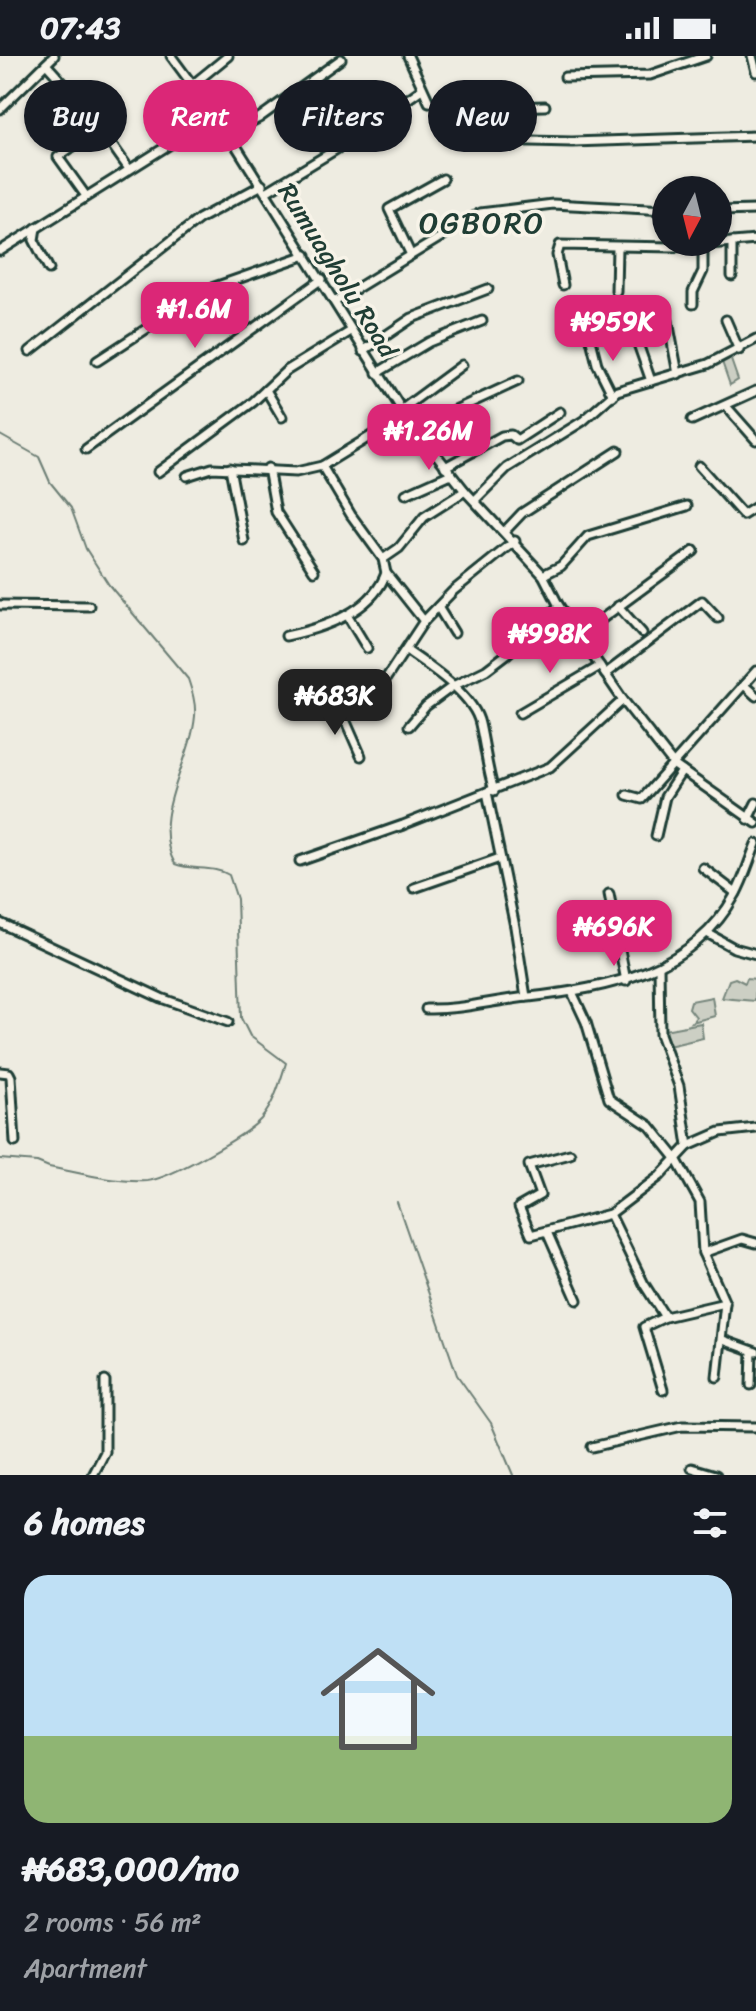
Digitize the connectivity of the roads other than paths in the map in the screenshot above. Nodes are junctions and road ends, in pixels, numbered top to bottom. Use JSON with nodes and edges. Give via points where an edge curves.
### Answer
{"nodes":[{"id":1,"x":54,"y":56,"type":"edge"},
{"id":2,"x":171,"y":56,"type":"edge"},
{"id":3,"x":228,"y":56,"type":"edge"},
{"id":4,"x":408,"y":56,"type":"edge"},
{"id":5,"x":706,"y":56,"type":"edge"},
{"id":6,"x":752,"y":56,"type":"edge"},
{"id":7,"x":341,"y":59,"type":"dead end"},
{"id":8,"x":46,"y":64,"type":"junction"},
{"id":9,"x":756,"y":72,"type":"edge"},
{"id":10,"x":565,"y":77,"type":"dead end"},
{"id":11,"x":60,"y":80,"type":"edge"},
{"id":12,"x":187,"y":80,"type":"edge"},
{"id":13,"x":198,"y":80,"type":"edge"},
{"id":14,"x":422,"y":89,"type":"junction"},
{"id":15,"x":545,"y":106,"type":"dead end"},
{"id":16,"x":0,"y":109,"type":"edge"},
{"id":17,"x":258,"y":118,"type":"edge"},
{"id":18,"x":756,"y":136,"type":"edge"},
{"id":19,"x":537,"y":141,"type":"edge"},
{"id":20,"x":157,"y":152,"type":"edge"},
{"id":21,"x":240,"y":152,"type":"edge"},
{"id":22,"x":129,"y":169,"type":"junction"},
{"id":23,"x":443,"y":179,"type":"dead end"},
{"id":24,"x":264,"y":188,"type":"junction"},
{"id":25,"x":86,"y":196,"type":"junction"},
{"id":26,"x":652,"y":209,"type":"edge"},
{"id":27,"x":756,"y":210,"type":"edge"},
{"id":28,"x":732,"y":211,"type":"edge"},
{"id":29,"x":40,"y":223,"type":"junction"},
{"id":30,"x":756,"y":240,"type":"edge"},
{"id":31,"x":732,"y":242,"type":"edge"},
{"id":32,"x":652,"y":246,"type":"edge"},
{"id":33,"x":617,"y":247,"type":"junction"},
{"id":34,"x":0,"y":251,"type":"edge"},
{"id":35,"x":410,"y":253,"type":"junction"},
{"id":36,"x":306,"y":255,"type":"junction"},
{"id":37,"x":703,"y":256,"type":"edge"},
{"id":38,"x":732,"y":256,"type":"edge"},
{"id":39,"x":49,"y":269,"type":"dead end"},
{"id":40,"x":732,"y":276,"type":"dead end"},
{"id":41,"x":322,"y":279,"type":"junction"},
{"id":42,"x":563,"y":285,"type":"dead end"},
{"id":43,"x":488,"y":289,"type":"dead end"},
{"id":44,"x":616,"y":291,"type":"dead end"},
{"id":45,"x":336,"y":301,"type":"junction"},
{"id":46,"x":693,"y":304,"type":"dead end"},
{"id":47,"x":726,"y":320,"type":"dead end"},
{"id":48,"x":482,"y":321,"type":"dead end"},
{"id":49,"x":668,"y":321,"type":"dead end"},
{"id":50,"x":351,"y":331,"type":"junction"},
{"id":51,"x":756,"y":339,"type":"edge"},
{"id":52,"x":591,"y":340,"type":"dead end"},
{"id":53,"x":637,"y":341,"type":"dead end"},
{"id":54,"x":739,"y":350,"type":"junction"},
{"id":55,"x":30,"y":351,"type":"dead end"},
{"id":56,"x":363,"y":351,"type":"junction"},
{"id":57,"x":97,"y":361,"type":"dead end"},
{"id":58,"x":462,"y":365,"type":"dead end"},
{"id":59,"x":377,"y":373,"type":"junction"},
{"id":60,"x":678,"y":374,"type":"junction"},
{"id":61,"x":518,"y":381,"type":"dead end"},
{"id":62,"x":651,"y":381,"type":"junction"},
{"id":63,"x":266,"y":390,"type":"junction"},
{"id":64,"x":756,"y":391,"type":"edge"},
{"id":65,"x":613,"y":396,"type":"junction"},
{"id":66,"x":726,"y":406,"type":"junction"},
{"id":67,"x":403,"y":412,"type":"junction"},
{"id":68,"x":560,"y":412,"type":"dead end"},
{"id":69,"x":282,"y":417,"type":"dead end"},
{"id":70,"x":692,"y":420,"type":"dead end"},
{"id":71,"x":423,"y":437,"type":"junction"},
{"id":72,"x":756,"y":440,"type":"edge"},
{"id":73,"x":86,"y":449,"type":"dead end"},
{"id":74,"x":618,"y":451,"type":"dead end"},
{"id":75,"x":322,"y":466,"type":"junction"},
{"id":76,"x":699,"y":466,"type":"dead end"},
{"id":77,"x":230,"y":468,"type":"junction"},
{"id":78,"x":268,"y":468,"type":"junction"},
{"id":79,"x":448,"y":471,"type":"junction"},
{"id":80,"x":158,"y":472,"type":"dead end"},
{"id":81,"x":187,"y":476,"type":"dead end"},
{"id":82,"x":465,"y":491,"type":"junction"},
{"id":83,"x":406,"y":494,"type":"dead end"},
{"id":84,"x":476,"y":499,"type":"junction"},
{"id":85,"x":687,"y":506,"type":"dead end"},
{"id":86,"x":756,"y":507,"type":"edge"},
{"id":87,"x":505,"y":531,"type":"junction"},
{"id":88,"x":244,"y":541,"type":"dead end"},
{"id":89,"x":515,"y":541,"type":"junction"},
{"id":90,"x":694,"y":551,"type":"dead end"},
{"id":91,"x":383,"y":559,"type":"junction"},
{"id":92,"x":314,"y":571,"type":"dead end"},
{"id":93,"x":386,"y":573,"type":"junction"},
{"id":94,"x":543,"y":575,"type":"junction"},
{"id":95,"x":0,"y":605,"type":"edge"},
{"id":96,"x":89,"y":606,"type":"dead end"},
{"id":97,"x":559,"y":606,"type":"junction"},
{"id":98,"x":618,"y":606,"type":"junction"},
{"id":99,"x":438,"y":607,"type":"junction"},
{"id":100,"x":347,"y":615,"type":"junction"},
{"id":101,"x":718,"y":618,"type":"dead end"},
{"id":102,"x":424,"y":621,"type":"junction"},
{"id":103,"x":454,"y":633,"type":"dead end"},
{"id":104,"x":642,"y":633,"type":"dead end"},
{"id":105,"x":580,"y":635,"type":"junction"},
{"id":106,"x":286,"y":636,"type":"dead end"},
{"id":107,"x":367,"y":648,"type":"dead end"},
{"id":108,"x":406,"y":650,"type":"junction"},
{"id":109,"x":600,"y":666,"type":"junction"},
{"id":110,"x":756,"y":671,"type":"edge"},
{"id":111,"x":605,"y":674,"type":"junction"},
{"id":112,"x":744,"y":685,"type":"junction"},
{"id":113,"x":453,"y":686,"type":"junction"},
{"id":114,"x":756,"y":696,"type":"edge"},
{"id":115,"x":623,"y":700,"type":"junction"},
{"id":116,"x":520,"y":713,"type":"dead end"},
{"id":117,"x":409,"y":726,"type":"dead end"},
{"id":118,"x":361,"y":756,"type":"dead end"},
{"id":119,"x":674,"y":765,"type":"junction"},
{"id":120,"x":682,"y":771,"type":"junction"},
{"id":121,"x":490,"y":791,"type":"junction"},
{"id":122,"x":627,"y":795,"type":"dead end"},
{"id":123,"x":756,"y":803,"type":"edge"},
{"id":124,"x":752,"y":821,"type":"edge"},
{"id":125,"x":656,"y":836,"type":"dead end"},
{"id":126,"x":756,"y":844,"type":"edge"},
{"id":127,"x":500,"y":858,"type":"junction"},
{"id":128,"x":300,"y":861,"type":"dead end"},
{"id":129,"x":703,"y":868,"type":"dead end"},
{"id":130,"x":414,"y":888,"type":"dead end"},
{"id":131,"x":736,"y":893,"type":"junction"},
{"id":132,"x":609,"y":894,"type":"dead end"},
{"id":133,"x":0,"y":923,"type":"edge"},
{"id":134,"x":707,"y":933,"type":"junction"},
{"id":135,"x":756,"y":954,"type":"edge"},
{"id":136,"x":659,"y":967,"type":"junction"},
{"id":137,"x":626,"y":981,"type":"junction"},
{"id":138,"x":572,"y":992,"type":"junction"},
{"id":139,"x":526,"y":997,"type":"junction"},
{"id":140,"x":426,"y":1009,"type":"dead end"},
{"id":141,"x":228,"y":1022,"type":"dead end"},
{"id":142,"x":0,"y":1072,"type":"edge"},
{"id":143,"x":756,"y":1128,"type":"edge"},
{"id":144,"x":15,"y":1142,"type":"dead end"},
{"id":145,"x":688,"y":1146,"type":"junction"},
{"id":146,"x":570,"y":1154,"type":"dead end"},
{"id":147,"x":675,"y":1157,"type":"junction"},
{"id":148,"x":610,"y":1214,"type":"junction"},
{"id":149,"x":756,"y":1230,"type":"edge"},
{"id":150,"x":547,"y":1232,"type":"junction"},
{"id":151,"x":753,"y":1241,"type":"edge"},
{"id":152,"x":703,"y":1253,"type":"junction"},
{"id":153,"x":577,"y":1300,"type":"dead end"},
{"id":154,"x":725,"y":1303,"type":"junction"},
{"id":155,"x":665,"y":1317,"type":"junction"},
{"id":156,"x":723,"y":1340,"type":"junction"},
{"id":157,"x":754,"y":1351,"type":"edge"},
{"id":158,"x":717,"y":1377,"type":"dead end"},
{"id":159,"x":105,"y":1381,"type":"dead end"},
{"id":160,"x":751,"y":1385,"type":"dead end"},
{"id":161,"x":663,"y":1390,"type":"dead end"},
{"id":162,"x":756,"y":1427,"type":"edge"},
{"id":163,"x":592,"y":1447,"type":"dead end"},
{"id":164,"x":692,"y":1468,"type":"dead end"},
{"id":165,"x":93,"y":1475,"type":"edge"},
{"id":166,"x":716,"y":1475,"type":"edge"}],
"edges":[{"from":1,"to":8,"type":"street"},
{"from":2,"to":12,"type":"street","name":"Rumuagholu Road"},
{"from":3,"to":13,"type":"street"},
{"from":4,"to":14,"type":"street"},
{"from":5,"to":10,"type":"street","via":[[650,75]]},
{"from":6,"to":9,"type":"street"},
{"from":7,"to":17,"type":"street"},
{"from":8,"to":11,"type":"street"},
{"from":8,"to":16,"type":"street"},
{"from":14,"to":15,"type":"street","via":[[433,104]]},
{"from":14,"to":24,"type":"street","via":[[331,153]]},
{"from":18,"to":19,"type":"street"},
{"from":20,"to":22,"type":"street"},
{"from":21,"to":24,"type":"street","name":"Rumuagholu Road"},
{"from":22,"to":25,"type":"street"},
{"from":22,"to":25,"type":"street","via":[[105,135],[93,132],[58,157]]},
{"from":23,"to":35,"type":"street","via":[[389,209]]},
{"from":24,"to":36,"type":"street","name":"Rumuagholu Road"},
{"from":24,"to":55,"type":"street","via":[[199,219]]},
{"from":25,"to":29,"type":"street"},
{"from":26,"to":35,"type":"street","via":[[553,204],[480,213]]},
{"from":27,"to":28,"type":"street"},
{"from":29,"to":34,"type":"street"},
{"from":29,"to":39,"type":"street","via":[[32,236]]},
{"from":30,"to":31,"type":"street"},
{"from":32,"to":33,"type":"street"},
{"from":33,"to":42,"type":"street","via":[[560,245]]},
{"from":33,"to":44,"type":"street"},
{"from":35,"to":45,"type":"street"},
{"from":36,"to":41,"type":"street","name":"Rumuagholu Road"},
{"from":36,"to":57,"type":"street","via":[[206,290]]},
{"from":37,"to":46,"type":"street"},
{"from":38,"to":40,"type":"street"},
{"from":41,"to":45,"type":"street","name":"Rumuagholu Road"},
{"from":41,"to":73,"type":"street"},
{"from":43,"to":56,"type":"street","via":[[412,318]]},
{"from":45,"to":50,"type":"street","name":"Rumuagholu Road"},
{"from":47,"to":54,"type":"street"},
{"from":48,"to":59,"type":"street","via":[[429,342]]},
{"from":49,"to":60,"type":"street"},
{"from":50,"to":56,"type":"street","name":"Rumuagholu Road"},
{"from":50,"to":63,"type":"street","via":[[286,371]]},
{"from":51,"to":54,"type":"street"},
{"from":52,"to":65,"type":"street"},
{"from":53,"to":62,"type":"street"},
{"from":54,"to":60,"type":"street"},
{"from":56,"to":59,"type":"street","name":"Rumuagholu Road"},
{"from":58,"to":67,"type":"street"},
{"from":59,"to":67,"type":"street","name":"Rumuagholu Road"},
{"from":60,"to":62,"type":"street"},
{"from":61,"to":71,"type":"street","via":[[440,417]]},
{"from":62,"to":65,"type":"street"},
{"from":63,"to":69,"type":"street"},
{"from":63,"to":80,"type":"street"},
{"from":64,"to":66,"type":"street"},
{"from":65,"to":84,"type":"street","via":[[507,468]]},
{"from":66,"to":70,"type":"street"},
{"from":66,"to":72,"type":"street"},
{"from":67,"to":71,"type":"street","name":"Rumuagholu Road"},
{"from":67,"to":75,"type":"street"},
{"from":68,"to":79,"type":"street","via":[[517,440],[502,436]]},
{"from":71,"to":79,"type":"street","name":"Rumuagholu Road"},
{"from":74,"to":87,"type":"street","via":[[522,513]]},
{"from":75,"to":78,"type":"street","via":[[296,472]]},
{"from":75,"to":91,"type":"street"},
{"from":76,"to":86,"type":"street","via":[[743,515]]},
{"from":77,"to":78,"type":"street"},
{"from":77,"to":81,"type":"street"},
{"from":77,"to":88,"type":"street"},
{"from":78,"to":92,"type":"street","via":[[276,512]]},
{"from":79,"to":82,"type":"street","name":"Rumuagholu Road"},
{"from":79,"to":83,"type":"street"},
{"from":82,"to":84,"type":"street","name":"Rumuagholu Road"},
{"from":82,"to":91,"type":"street","via":[[424,517]]},
{"from":84,"to":87,"type":"street","name":"Rumuagholu Road"},
{"from":85,"to":94,"type":"street","via":[[588,536],[561,566]]},
{"from":87,"to":89,"type":"street","name":"Rumuagholu Road"},
{"from":89,"to":94,"type":"street","name":"Rumuagholu Road"},
{"from":89,"to":99,"type":"street"},
{"from":90,"to":98,"type":"street"},
{"from":91,"to":93,"type":"street"},
{"from":93,"to":100,"type":"street","via":[[371,597]]},
{"from":93,"to":102,"type":"street"},
{"from":94,"to":97,"type":"street","name":"Rumuagholu Road"},
{"from":95,"to":96,"type":"street"},
{"from":97,"to":105,"type":"street","name":"Rumuagholu Road"},
{"from":97,"to":113,"type":"street","via":[[507,654]]},
{"from":98,"to":104,"type":"street"},
{"from":98,"to":105,"type":"street"},
{"from":99,"to":102,"type":"street"},
{"from":99,"to":103,"type":"street"},
{"from":100,"to":106,"type":"street"},
{"from":100,"to":107,"type":"street"},
{"from":101,"to":111,"type":"street","via":[[702,601]]},
{"from":102,"to":108,"type":"street"},
{"from":105,"to":109,"type":"street","name":"Rumuagholu Road"},
{"from":108,"to":113,"type":"street"},
{"from":108,"to":118,"type":"street","via":[[385,680],[334,708]]},
{"from":109,"to":111,"type":"street","name":"Rumuagholu Road"},
{"from":109,"to":116,"type":"street"},
{"from":110,"to":112,"type":"street"},
{"from":111,"to":115,"type":"street","name":"Rumuagholu Road"},
{"from":112,"to":114,"type":"street"},
{"from":112,"to":119,"type":"street"},
{"from":113,"to":117,"type":"street"},
{"from":113,"to":121,"type":"street","via":[[480,722]]},
{"from":115,"to":119,"type":"street","name":"Rumuagholu Road"},
{"from":115,"to":121,"type":"street","via":[[550,767]]},
{"from":119,"to":120,"type":"street","name":"Rumuagholu Road"},
{"from":119,"to":122,"type":"street","via":[[642,799]]},
{"from":120,"to":124,"type":"street","name":"Rumuagholu Road"},
{"from":120,"to":125,"type":"street","via":[[665,797]]},
{"from":121,"to":127,"type":"street"},
{"from":121,"to":128,"type":"street"},
{"from":123,"to":124,"type":"street"},
{"from":126,"to":131,"type":"street"},
{"from":127,"to":130,"type":"street"},
{"from":127,"to":139,"type":"street"},
{"from":129,"to":131,"type":"street"},
{"from":131,"to":134,"type":"street"},
{"from":132,"to":137,"type":"street"},
{"from":133,"to":141,"type":"street","via":[[161,998]]},
{"from":134,"to":135,"type":"street"},
{"from":134,"to":136,"type":"street"},
{"from":136,"to":137,"type":"street"},
{"from":136,"to":145,"type":"street","via":[[660,1034],[679,1086]]},
{"from":137,"to":138,"type":"street"},
{"from":138,"to":139,"type":"street"},
{"from":138,"to":147,"type":"street","via":[[609,1099],[650,1126]]},
{"from":139,"to":140,"type":"street","via":[[469,1008]]},
{"from":142,"to":144,"type":"street","via":[[11,1077]]},
{"from":143,"to":145,"type":"street","via":[[720,1132]]},
{"from":145,"to":147,"type":"street"},
{"from":146,"to":150,"type":"street","via":[[529,1165],[540,1195],[519,1207],[531,1235]]},
{"from":147,"to":148,"type":"street","via":[[660,1176]]},
{"from":147,"to":152,"type":"street","via":[[700,1202]]},
{"from":148,"to":150,"type":"street"},
{"from":148,"to":155,"type":"street"},
{"from":149,"to":151,"type":"street"},
{"from":150,"to":153,"type":"street"},
{"from":151,"to":152,"type":"street","via":[[742,1239]]},
{"from":152,"to":154,"type":"street"},
{"from":154,"to":155,"type":"street"},
{"from":154,"to":156,"type":"street"},
{"from":155,"to":161,"type":"street","via":[[643,1329]]},
{"from":156,"to":157,"type":"street"},
{"from":156,"to":158,"type":"street"},
{"from":157,"to":160,"type":"street"},
{"from":159,"to":165,"type":"street","via":[[105,1452]]},
{"from":162,"to":163,"type":"street","via":[[682,1426]]},
{"from":164,"to":166,"type":"street"}]}
